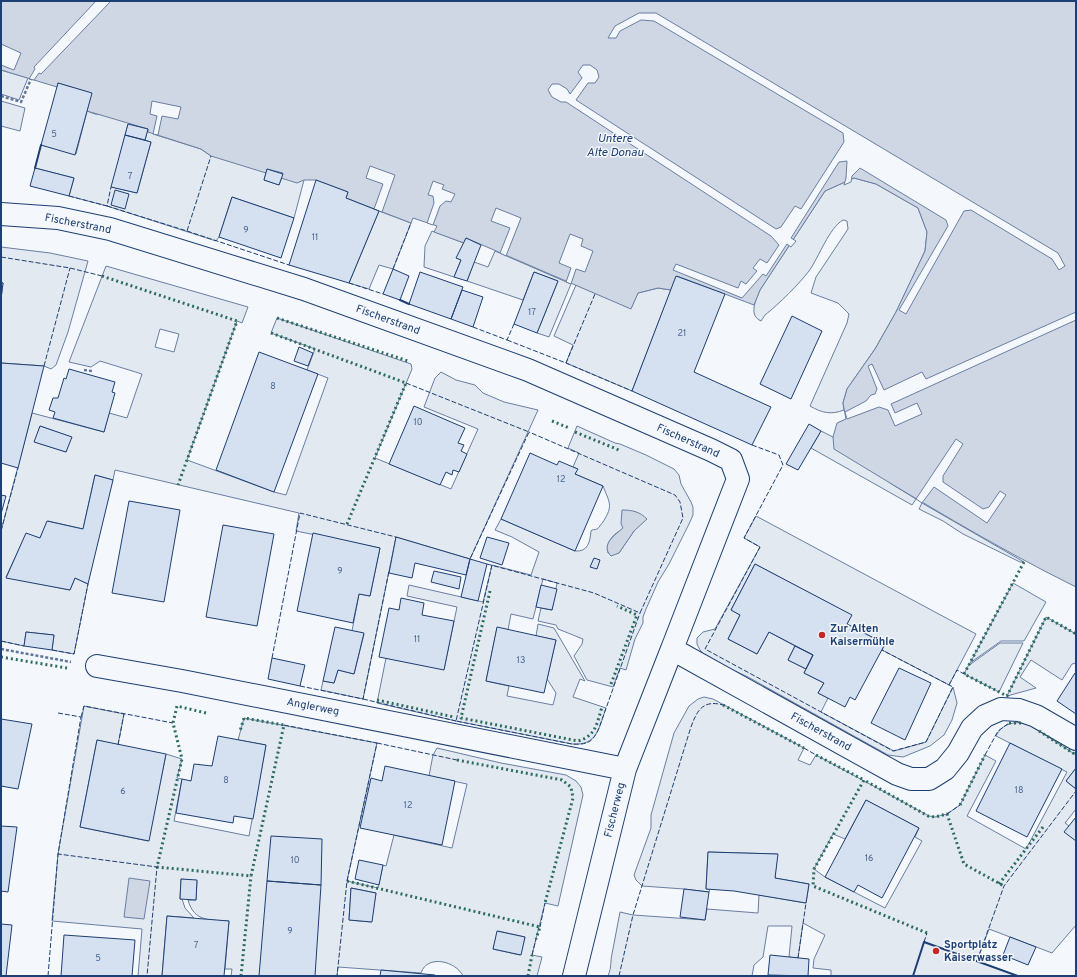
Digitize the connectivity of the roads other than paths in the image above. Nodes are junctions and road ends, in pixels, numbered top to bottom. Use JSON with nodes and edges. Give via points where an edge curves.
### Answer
{"nodes":[{"id":1,"x":1,"y":214,"type":"edge"},
{"id":2,"x":672,"y":649,"type":"junction"},
{"id":3,"x":97,"y":666,"type":"road end"},
{"id":4,"x":1076,"y":739,"type":"edge"},
{"id":5,"x":625,"y":769,"type":"junction"},
{"id":6,"x":574,"y":976,"type":"edge"}],
"edges":[{"from":1,"to":2,"type":"street","name":"Fischerstrand","via":[[58,218],[110,229],[304,289],[528,370],[731,460],[738,479]]},
{"from":2,"to":4,"type":"street","name":"Fischerstrand","via":[[897,774],[911,779],[929,779],[945,769],[958,753],[972,728],[985,716],[1001,709],[1019,710],[1036,716]]},
{"from":2,"to":5,"type":"street","name":"Fischerweg"},
{"from":3,"to":5,"type":"street","name":"Anglerweg"},
{"from":5,"to":6,"type":"street","name":"Fischerweg"}]}
